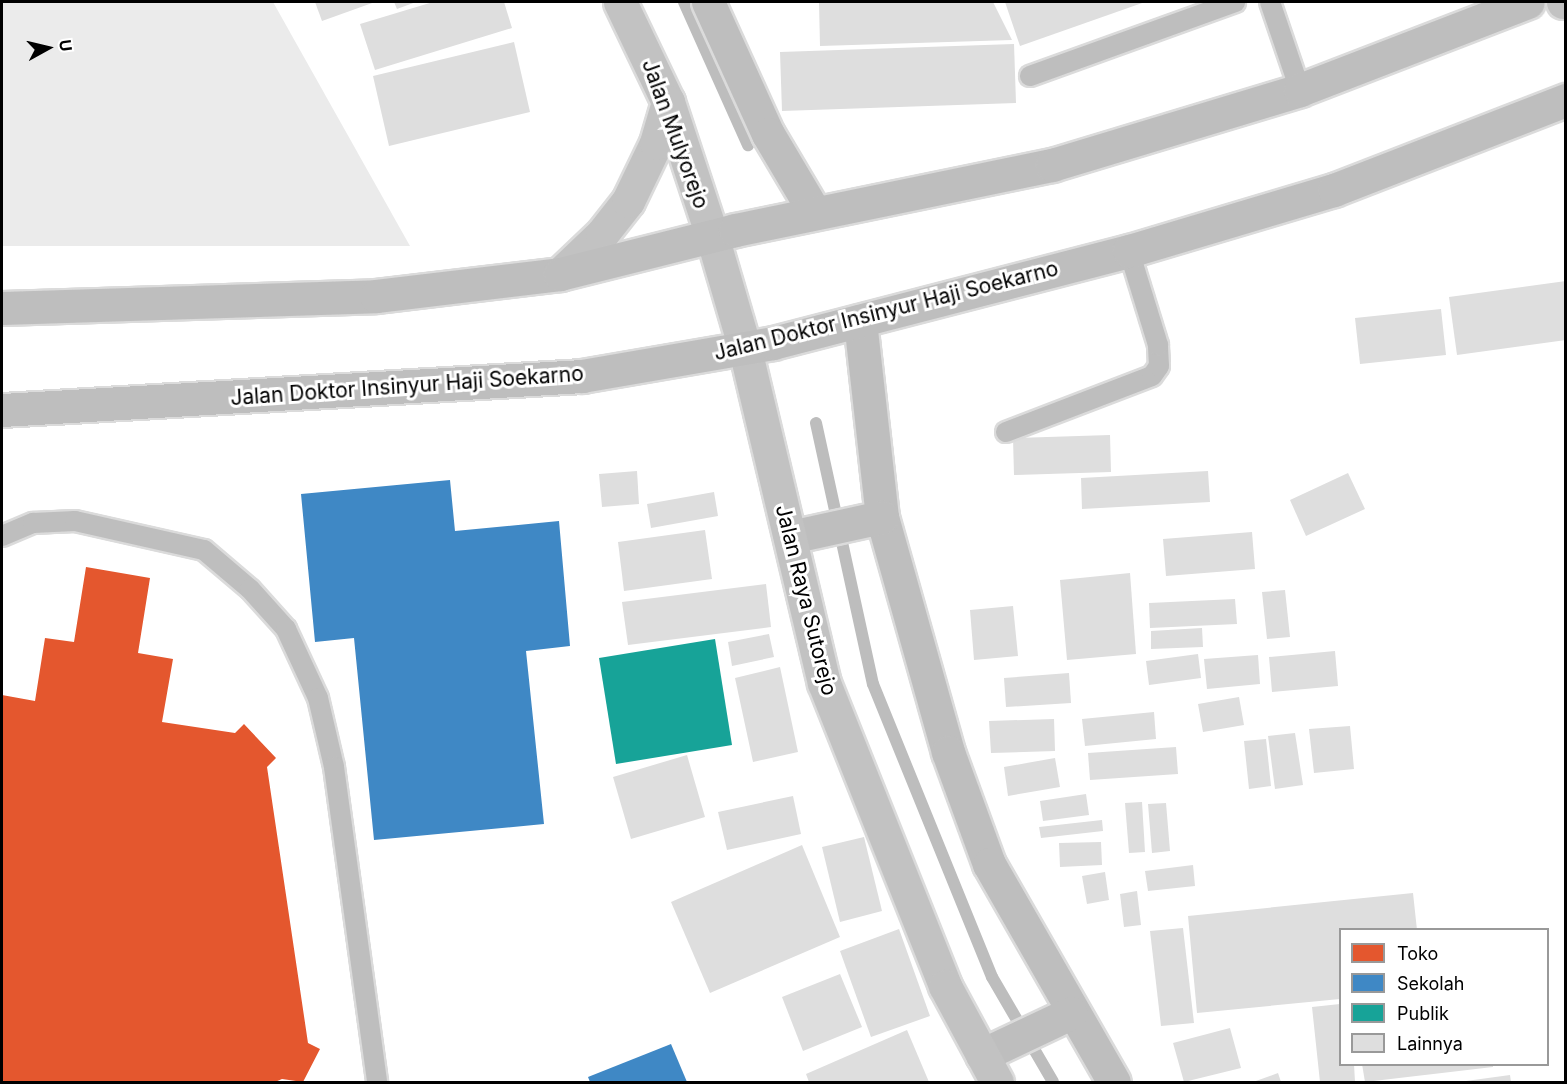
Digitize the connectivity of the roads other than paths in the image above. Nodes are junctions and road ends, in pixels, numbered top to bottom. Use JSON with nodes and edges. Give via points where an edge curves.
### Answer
{"nodes":[{"id":1,"x":620,"y":2,"type":"edge"},
{"id":2,"x":708,"y":2,"type":"edge"},
{"id":3,"x":1235,"y":2,"type":"edge"},
{"id":4,"x":1270,"y":2,"type":"edge"},
{"id":5,"x":1528,"y":2,"type":"edge"},
{"id":6,"x":1030,"y":76,"type":"dead end"},
{"id":7,"x":1300,"y":90,"type":"junction"},
{"id":8,"x":1566,"y":100,"type":"edge"},
{"id":9,"x":668,"y":102,"type":"junction"},
{"id":10,"x":815,"y":213,"type":"junction"},
{"id":11,"x":724,"y":233,"type":"junction"},
{"id":12,"x":1129,"y":251,"type":"junction"},
{"id":13,"x":560,"y":274,"type":"junction"},
{"id":14,"x":2,"y":308,"type":"edge"},
{"id":15,"x":846,"y":324,"type":"junction"},
{"id":16,"x":759,"y":346,"type":"junction"},
{"id":17,"x":2,"y":410,"type":"edge"},
{"id":18,"x":1006,"y":432,"type":"dead end"},
{"id":19,"x":875,"y":518,"type":"junction"},
{"id":20,"x":800,"y":534,"type":"junction"},
{"id":21,"x":2,"y":536,"type":"edge"},
{"id":22,"x":1059,"y":1019,"type":"junction"},
{"id":23,"x":994,"y":1061,"type":"edge"},
{"id":24,"x":377,"y":1083,"type":"edge"},
{"id":25,"x":1114,"y":1083,"type":"edge"}],
"edges":[{"from":1,"to":9,"type":"main road","name":"Jalan Mulyorejo"},
{"from":2,"to":10,"type":"main road","via":[[768,134]]},
{"from":3,"to":6,"type":"lane"},
{"from":4,"to":7,"type":"lane"},
{"from":5,"to":7,"type":"main road"},
{"from":7,"to":10,"type":"main road","via":[[1052,165]]},
{"from":8,"to":12,"type":"main road","name":"Jalan Doktor Insinyur Haji Soekarno","via":[[1334,190]]},
{"from":9,"to":11,"type":"main road","name":"Jalan Mulyorejo"},
{"from":9,"to":13,"type":"main road","via":[[656,143],[628,201],[602,234]]},
{"from":10,"to":11,"type":"main road"},
{"from":11,"to":13,"type":"main road"},
{"from":11,"to":16,"type":"main road","name":"Jalan Raya Sutorejo"},
{"from":12,"to":15,"type":"main road","name":"Jalan Doktor Insinyur Haji Soekarno"},
{"from":12,"to":18,"type":"lane","via":[[1158,345],[1159,366],[1152,376]]},
{"from":13,"to":14,"type":"main road","via":[[376,296]]},
{"from":15,"to":16,"type":"main road","name":"Jalan Doktor Insinyur Haji Soekarno"},
{"from":15,"to":19,"type":"main road"},
{"from":16,"to":17,"type":"main road","name":"Jalan Doktor Insinyur Haji Soekarno","via":[[582,376]]},
{"from":16,"to":20,"type":"main road","name":"Jalan Raya Sutorejo"},
{"from":19,"to":20,"type":"main road"},
{"from":19,"to":22,"type":"main road","via":[[948,752],[989,864]]},
{"from":20,"to":23,"type":"main road","name":"Jalan Raya Sutorejo","via":[[824,683],[945,986]]},
{"from":21,"to":24,"type":"lane","via":[[33,523],[75,521],[204,550],[250,589],[286,629],[318,698],[334,767]]},
{"from":22,"to":23,"type":"main road"},
{"from":22,"to":25,"type":"main road"}]}
